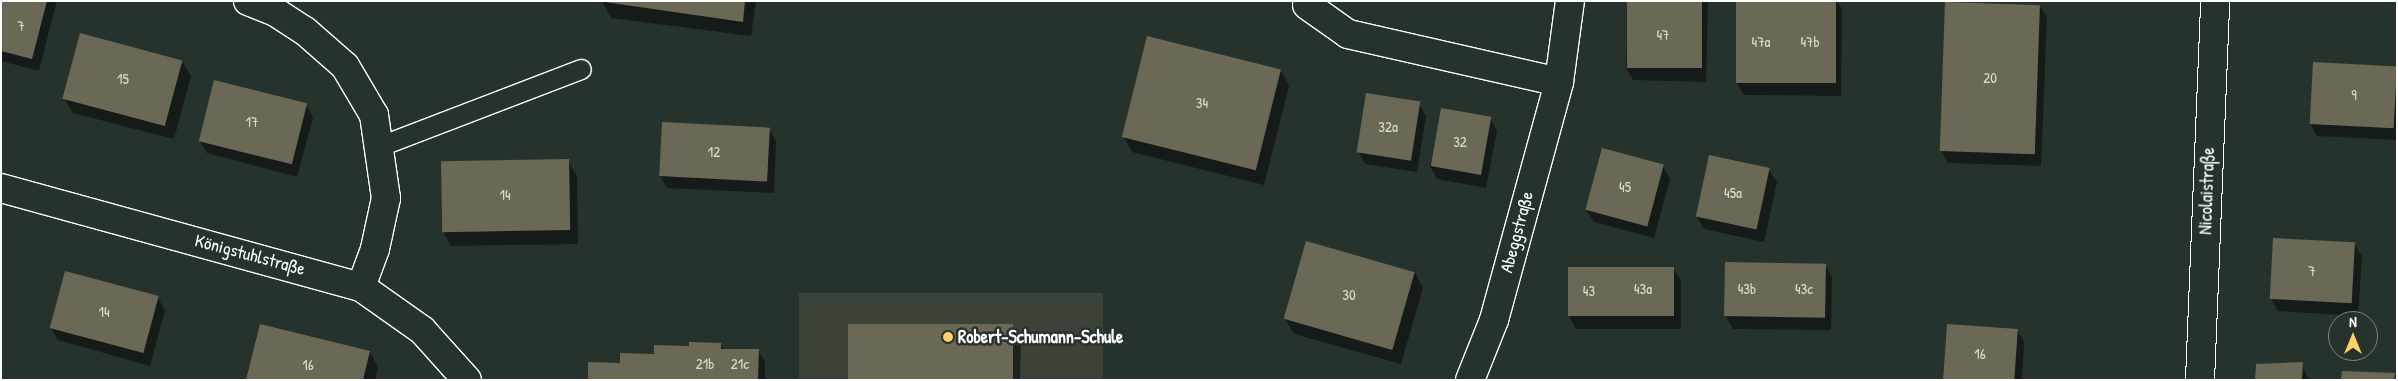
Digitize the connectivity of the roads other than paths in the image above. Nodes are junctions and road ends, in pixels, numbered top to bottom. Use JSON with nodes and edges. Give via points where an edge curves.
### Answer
{"nodes":[{"id":1,"x":248,"y":1,"type":"edge"},
{"id":2,"x":1570,"y":1,"type":"edge"},
{"id":3,"x":2214,"y":1,"type":"edge"},
{"id":4,"x":1307,"y":5,"type":"dead end"},
{"id":5,"x":581,"y":69,"type":"dead end"},
{"id":6,"x":1558,"y":82,"type":"junction"},
{"id":7,"x":380,"y":146,"type":"junction"},
{"id":8,"x":1,"y":188,"type":"edge"},
{"id":9,"x":361,"y":287,"type":"junction"},
{"id":10,"x":467,"y":380,"type":"edge"},
{"id":11,"x":1470,"y":380,"type":"edge"},
{"id":12,"x":2200,"y":380,"type":"edge"}],
"edges":[{"from":1,"to":7,"type":"street","via":[[277,12],[305,31],[345,66],[374,115]]},
{"from":2,"to":6,"type":"street","name":"Abeggstraße"},
{"from":3,"to":12,"type":"street","name":"Nicolaistraße"},
{"from":4,"to":6,"type":"street","via":[[1348,34]]},
{"from":5,"to":7,"type":"lane"},
{"from":6,"to":11,"type":"street","name":"Abeggstraße","via":[[1494,320]]},
{"from":7,"to":9,"type":"street","via":[[386,198],[375,249]]},
{"from":8,"to":9,"type":"street","name":"Königstuhlstraße"},
{"from":9,"to":10,"type":"street","name":"Königstuhlstraße","via":[[422,330]]}]}
